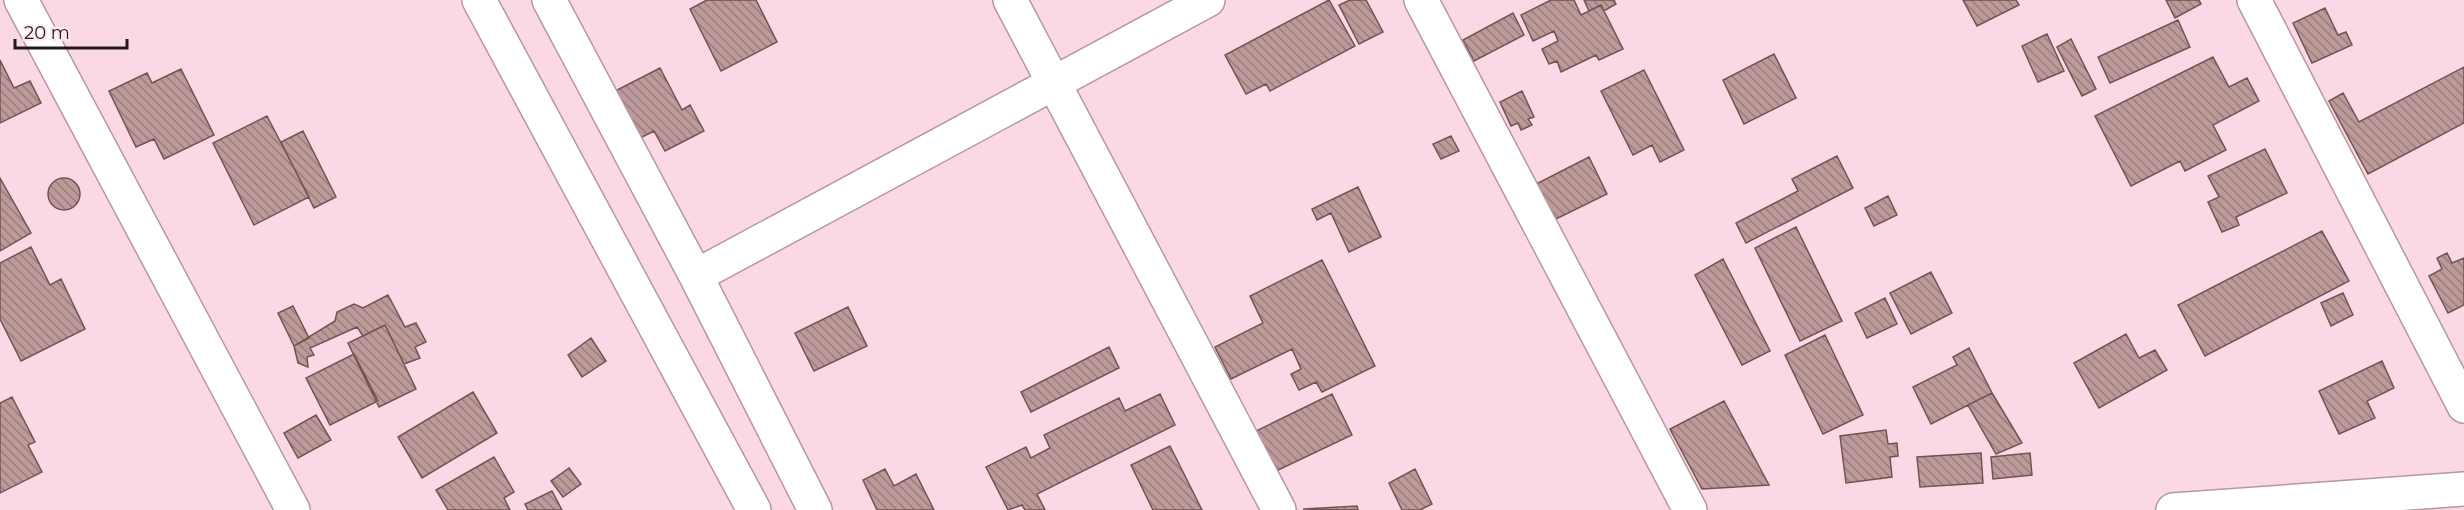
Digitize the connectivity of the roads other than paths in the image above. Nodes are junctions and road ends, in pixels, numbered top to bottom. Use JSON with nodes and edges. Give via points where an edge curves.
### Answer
{"nodes":[{"id":1,"x":21,"y":0,"type":"edge"},
{"id":2,"x":479,"y":0,"type":"edge"},
{"id":3,"x":549,"y":0,"type":"edge"},
{"id":4,"x":1010,"y":0,"type":"edge"},
{"id":5,"x":1208,"y":0,"type":"edge"},
{"id":6,"x":1421,"y":0,"type":"edge"},
{"id":7,"x":2254,"y":0,"type":"edge"},
{"id":8,"x":1056,"y":83,"type":"junction"},
{"id":9,"x":696,"y":276,"type":"junction"},
{"id":10,"x":2464,"y":406,"type":"edge"},
{"id":11,"x":2464,"y":489,"type":"edge"},
{"id":12,"x":293,"y":510,"type":"edge"},
{"id":13,"x":754,"y":510,"type":"edge"},
{"id":14,"x":815,"y":510,"type":"edge"},
{"id":15,"x":1279,"y":510,"type":"edge"},
{"id":16,"x":1690,"y":510,"type":"edge"},
{"id":17,"x":2173,"y":510,"type":"edge"}],
"edges":[{"from":1,"to":12,"type":"street"},
{"from":2,"to":13,"type":"street"},
{"from":3,"to":9,"type":"street"},
{"from":4,"to":8,"type":"street"},
{"from":5,"to":8,"type":"street"},
{"from":6,"to":16,"type":"street"},
{"from":7,"to":10,"type":"street"},
{"from":8,"to":9,"type":"street"},
{"from":8,"to":15,"type":"street"},
{"from":9,"to":14,"type":"street"},
{"from":11,"to":17,"type":"street"}]}
